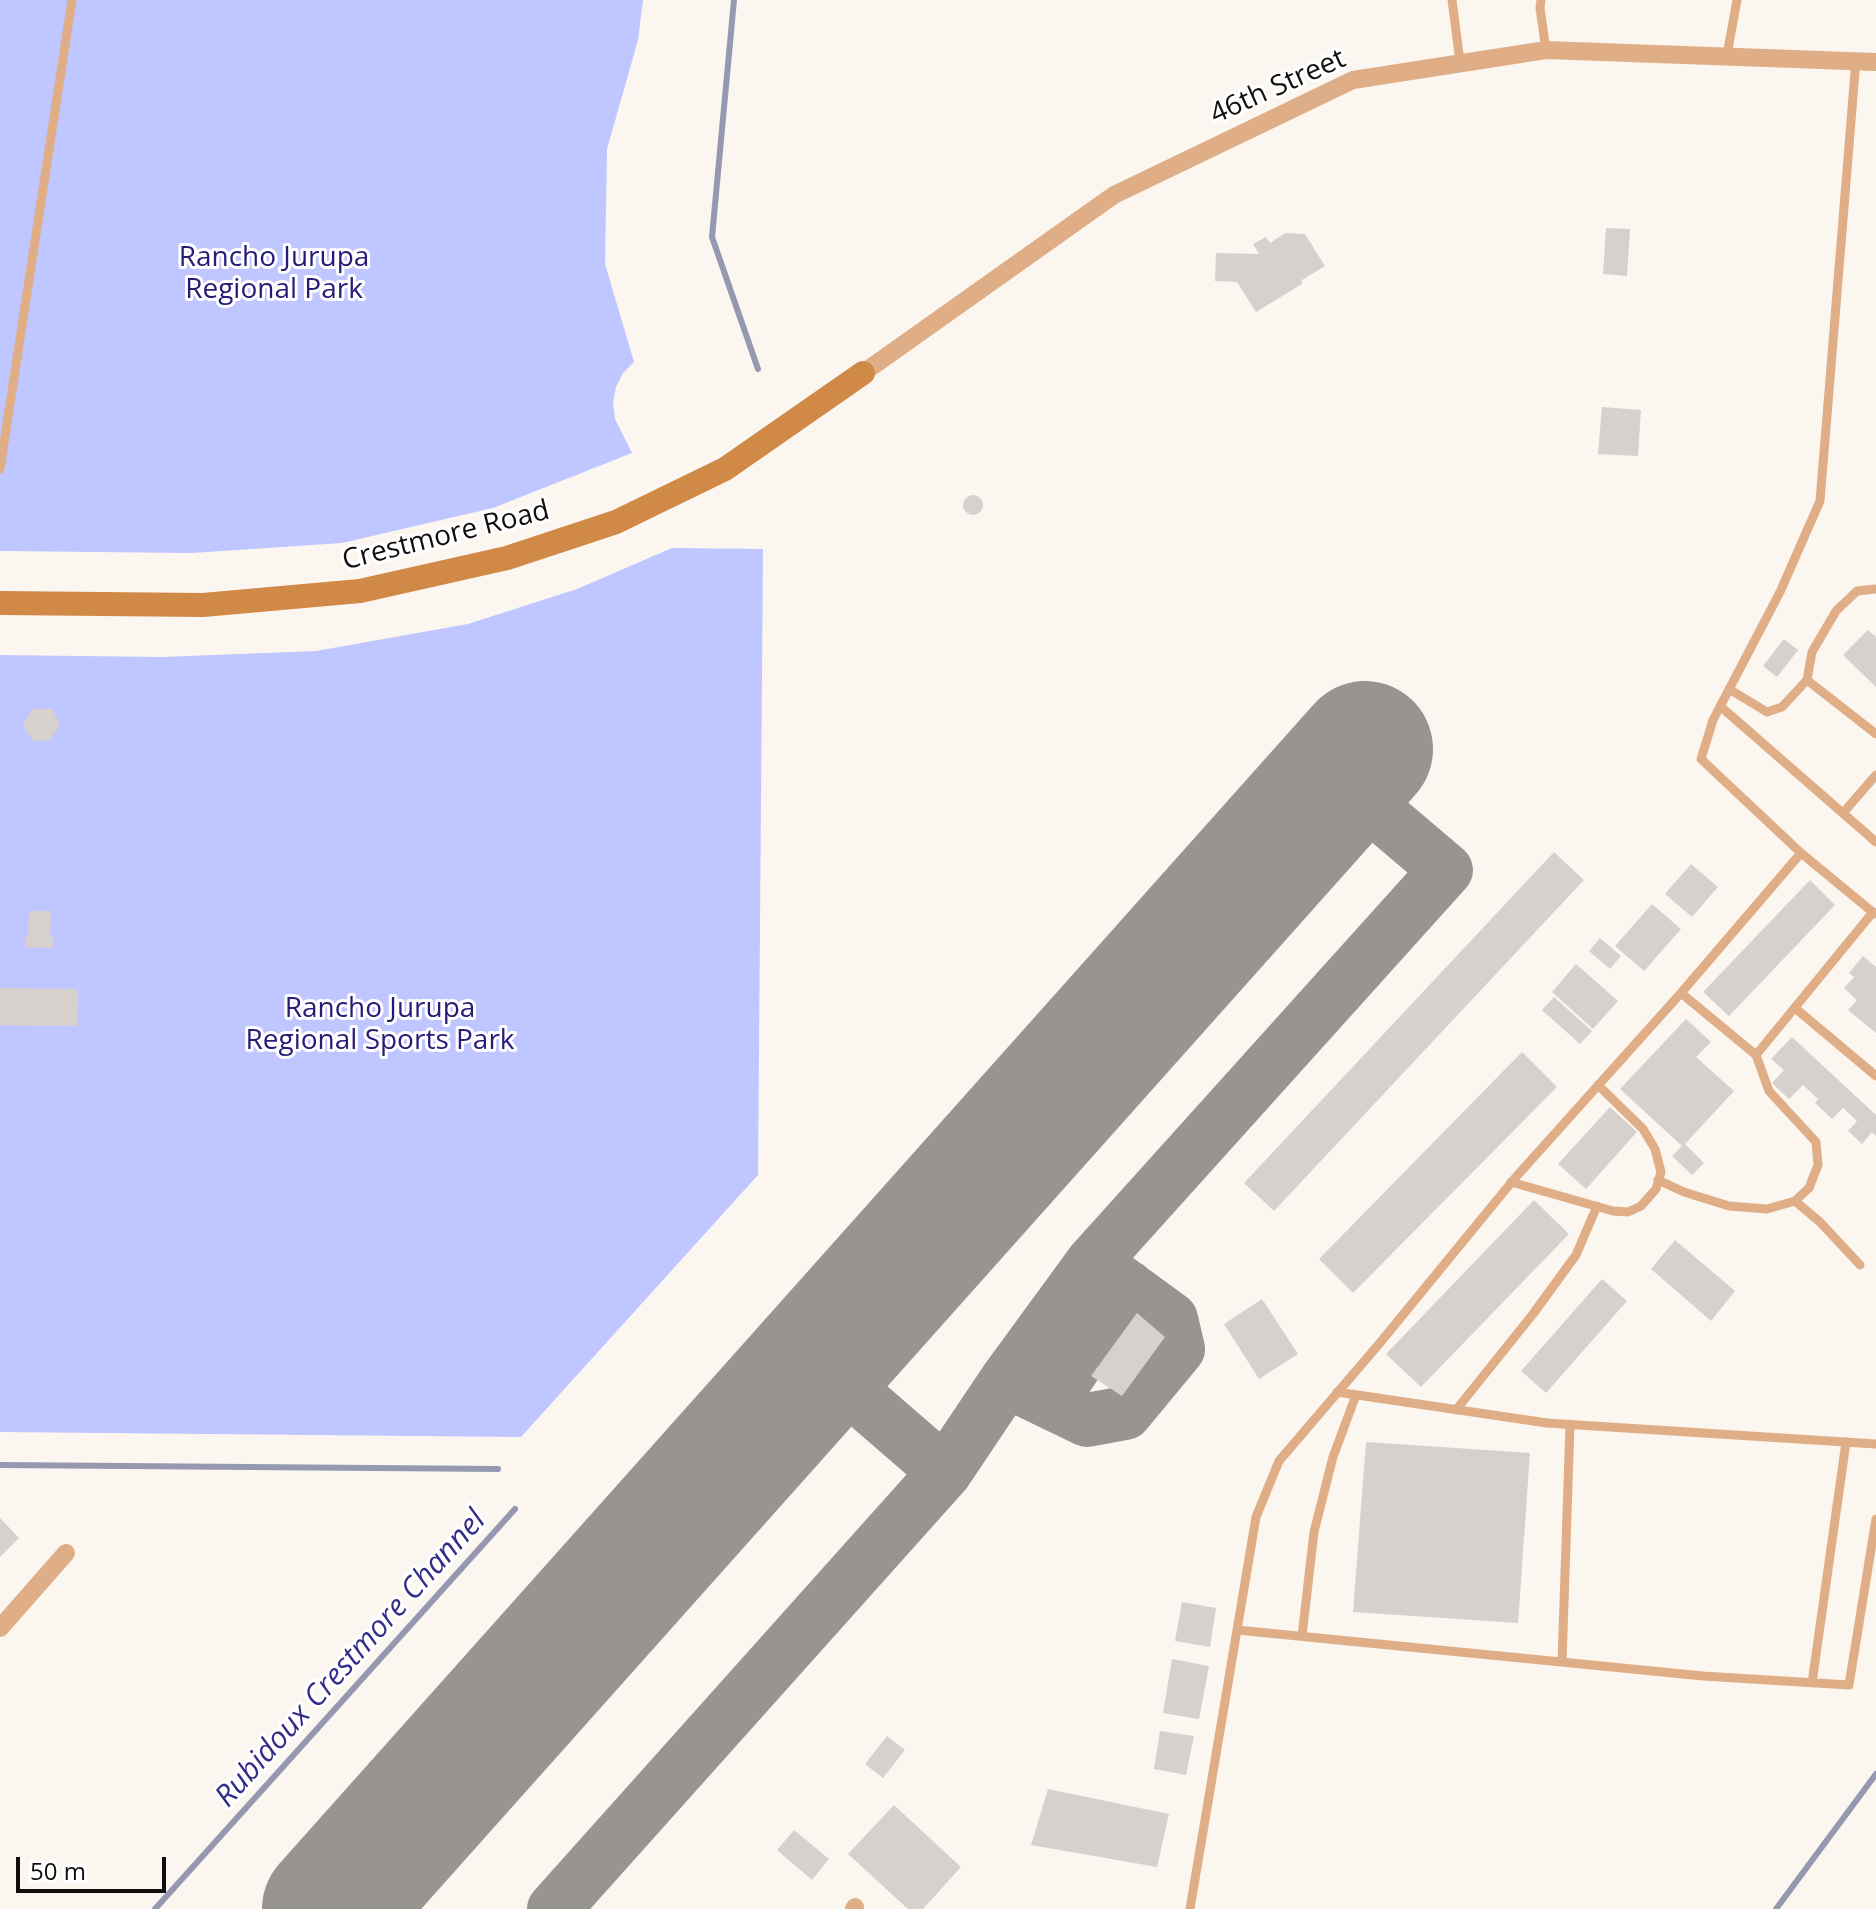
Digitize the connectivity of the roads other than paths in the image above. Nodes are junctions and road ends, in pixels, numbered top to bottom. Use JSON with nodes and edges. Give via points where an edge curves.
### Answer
{"nodes":[{"id":1,"x":72,"y":0,"type":"edge"},
{"id":2,"x":1452,"y":0,"type":"edge"},
{"id":3,"x":1541,"y":0,"type":"edge"},
{"id":4,"x":1737,"y":0,"type":"edge"},
{"id":5,"x":1546,"y":50,"type":"junction"},
{"id":6,"x":1727,"y":55,"type":"junction"},
{"id":7,"x":1856,"y":60,"type":"junction"},
{"id":8,"x":1460,"y":62,"type":"junction"},
{"id":9,"x":1876,"y":62,"type":"edge"},
{"id":10,"x":863,"y":373,"type":"joint"},
{"id":11,"x":0,"y":469,"type":"edge"},
{"id":12,"x":1876,"y":589,"type":"edge"},
{"id":13,"x":0,"y":603,"type":"edge"},
{"id":14,"x":1807,"y":680,"type":"junction"},
{"id":15,"x":1729,"y":689,"type":"junction"},
{"id":16,"x":1720,"y":706,"type":"junction"},
{"id":17,"x":1876,"y":734,"type":"edge"},
{"id":18,"x":1875,"y":779,"type":"edge"},
{"id":19,"x":1843,"y":813,"type":"junction"},
{"id":20,"x":1876,"y":842,"type":"edge"},
{"id":21,"x":1801,"y":853,"type":"junction"},
{"id":22,"x":1874,"y":914,"type":"edge"},
{"id":23,"x":1681,"y":993,"type":"junction"},
{"id":24,"x":1795,"y":1008,"type":"junction"},
{"id":25,"x":1756,"y":1055,"type":"junction"},
{"id":26,"x":1876,"y":1076,"type":"edge"},
{"id":27,"x":1598,"y":1085,"type":"junction"},
{"id":28,"x":1658,"y":1180,"type":"junction"},
{"id":29,"x":1511,"y":1182,"type":"junction"},
{"id":30,"x":1795,"y":1201,"type":"junction"},
{"id":31,"x":1597,"y":1206,"type":"junction"},
{"id":32,"x":1860,"y":1265,"type":"dead end"},
{"id":33,"x":1337,"y":1392,"type":"junction"},
{"id":34,"x":1356,"y":1395,"type":"junction"},
{"id":35,"x":1456,"y":1410,"type":"junction"},
{"id":36,"x":1570,"y":1425,"type":"junction"},
{"id":37,"x":1846,"y":1442,"type":"junction"},
{"id":38,"x":1876,"y":1444,"type":"edge"},
{"id":39,"x":1876,"y":1519,"type":"edge"},
{"id":40,"x":66,"y":1553,"type":"dead end"},
{"id":41,"x":0,"y":1628,"type":"edge"},
{"id":42,"x":1237,"y":1630,"type":"junction"},
{"id":43,"x":1302,"y":1636,"type":"junction"},
{"id":44,"x":1562,"y":1662,"type":"junction"},
{"id":45,"x":1812,"y":1683,"type":"junction"},
{"id":46,"x":1190,"y":1909,"type":"edge"}],
"edges":[{"from":1,"to":11,"type":"lane"},
{"from":2,"to":8,"type":"lane"},
{"from":3,"to":5,"type":"lane"},
{"from":4,"to":6,"type":"lane"},
{"from":5,"to":6,"type":"street","name":"46th Street"},
{"from":5,"to":8,"type":"street","name":"46th Street"},
{"from":6,"to":7,"type":"street","name":"46th Street"},
{"from":7,"to":9,"type":"street","name":"46th Street"},
{"from":7,"to":15,"type":"lane","via":[[1820,501]]},
{"from":8,"to":10,"type":"street","name":"46th Street","via":[[1353,80],[1114,195]]},
{"from":10,"to":13,"type":"street","name":"Crestmore Road","via":[[725,469],[616,522],[507,558],[360,591],[203,605]]},
{"from":12,"to":14,"type":"lane","via":[[1857,591],[1836,611],[1812,652]]},
{"from":14,"to":15,"type":"lane","via":[[1782,707],[1767,712]]},
{"from":14,"to":17,"type":"lane"},
{"from":15,"to":16,"type":"lane"},
{"from":16,"to":19,"type":"lane"},
{"from":16,"to":21,"type":"lane","via":[[1701,759]]},
{"from":18,"to":19,"type":"lane"},
{"from":19,"to":20,"type":"lane"},
{"from":21,"to":22,"type":"lane"},
{"from":21,"to":23,"type":"lane"},
{"from":22,"to":24,"type":"lane"},
{"from":23,"to":25,"type":"lane"},
{"from":23,"to":27,"type":"lane"},
{"from":24,"to":25,"type":"lane"},
{"from":24,"to":26,"type":"lane"},
{"from":25,"to":30,"type":"lane","via":[[1769,1091],[1816,1142],[1818,1165],[1809,1188]]},
{"from":27,"to":28,"type":"lane","via":[[1643,1129],[1655,1149]]},
{"from":27,"to":29,"type":"lane"},
{"from":28,"to":30,"type":"lane","via":[[1729,1206],[1767,1209]]},
{"from":28,"to":31,"type":"lane","via":[[1641,1206],[1628,1212]]},
{"from":29,"to":31,"type":"lane"},
{"from":29,"to":33,"type":"lane"},
{"from":30,"to":32,"type":"lane"},
{"from":31,"to":35,"type":"lane","via":[[1576,1255]]},
{"from":33,"to":34,"type":"lane"},
{"from":33,"to":42,"type":"lane","via":[[1279,1461],[1256,1517]]},
{"from":34,"to":35,"type":"lane"},
{"from":34,"to":43,"type":"lane","via":[[1314,1532]]},
{"from":35,"to":36,"type":"lane"},
{"from":36,"to":37,"type":"lane"},
{"from":36,"to":44,"type":"lane"},
{"from":37,"to":38,"type":"lane"},
{"from":37,"to":45,"type":"lane"},
{"from":39,"to":45,"type":"lane","via":[[1849,1685]]},
{"from":40,"to":41,"type":"street"},
{"from":42,"to":43,"type":"lane"},
{"from":42,"to":46,"type":"lane"},
{"from":43,"to":44,"type":"lane"},
{"from":44,"to":45,"type":"lane"}]}
